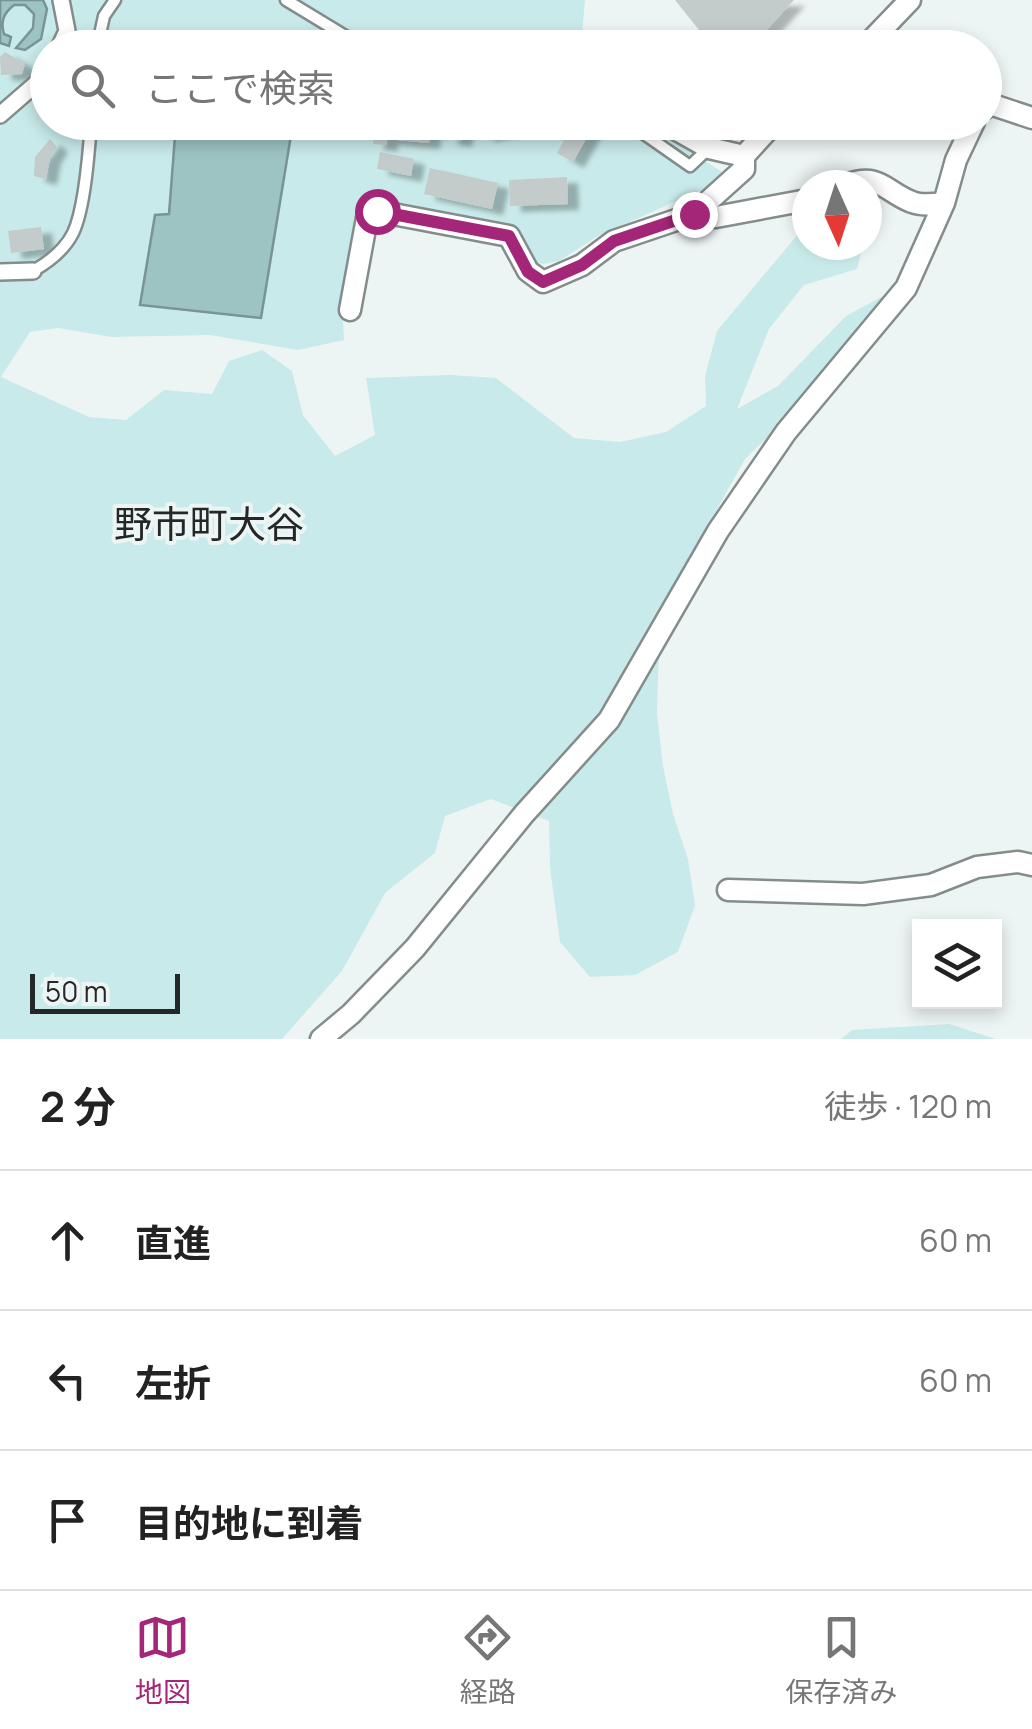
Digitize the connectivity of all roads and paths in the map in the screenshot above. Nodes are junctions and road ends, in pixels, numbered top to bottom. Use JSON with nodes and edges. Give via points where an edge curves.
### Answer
{"nodes":[{"id":1,"x":61,"y":0,"type":"edge"},
{"id":2,"x":115,"y":0,"type":"edge"},
{"id":3,"x":286,"y":0,"type":"edge"},
{"id":4,"x":910,"y":0,"type":"edge"},
{"id":5,"x":67,"y":30,"type":"edge"},
{"id":6,"x":101,"y":30,"type":"edge"},
{"id":7,"x":335,"y":30,"type":"edge"},
{"id":8,"x":881,"y":30,"type":"edge"},
{"id":9,"x":30,"y":89,"type":"edge"},
{"id":10,"x":1002,"y":108,"type":"edge"},
{"id":11,"x":0,"y":115,"type":"edge"},
{"id":12,"x":1032,"y":118,"type":"edge"},
{"id":13,"x":90,"y":140,"type":"edge"},
{"id":14,"x":653,"y":140,"type":"edge"},
{"id":15,"x":695,"y":140,"type":"edge"},
{"id":16,"x":759,"y":140,"type":"edge"},
{"id":17,"x":965,"y":140,"type":"edge"},
{"id":18,"x":709,"y":148,"type":"junction"},
{"id":19,"x":744,"y":156,"type":"junction"},
{"id":20,"x":882,"y":183,"type":"edge"},
{"id":21,"x":792,"y":203,"type":"edge"},
{"id":22,"x":944,"y":203,"type":"junction"},
{"id":23,"x":694,"y":214,"type":"junction"},
{"id":24,"x":33,"y":271,"type":"joint"},
{"id":25,"x":0,"y":272,"type":"edge"},
{"id":26,"x":350,"y":310,"type":"dead end"},
{"id":27,"x":1032,"y":865,"type":"edge"},
{"id":28,"x":728,"y":890,"type":"dead end"},
{"id":29,"x":321,"y":1039,"type":"edge"}],
"edges":[{"from":1,"to":5,"type":"street"},
{"from":2,"to":6,"type":"lane"},
{"from":3,"to":7,"type":"lane"},
{"from":4,"to":8,"type":"street"},
{"from":9,"to":11,"type":"street"},
{"from":10,"to":12,"type":"street"},
{"from":13,"to":24,"type":"lane","via":[[74,232],[52,260]]},
{"from":14,"to":18,"type":"lane","via":[[690,166]]},
{"from":15,"to":18,"type":"street"},
{"from":16,"to":19,"type":"street"},
{"from":17,"to":22,"type":"street"},
{"from":18,"to":19,"type":"street"},
{"from":19,"to":23,"type":"street","via":[[744,169]]},
{"from":20,"to":22,"type":"street","via":[[912,202]]},
{"from":21,"to":23,"type":"street","via":[[716,217]]},
{"from":22,"to":29,"type":"street","via":[[906,288],[786,432],[718,531],[609,720],[415,948]]},
{"from":23,"to":26,"type":"street","via":[[614,241],[543,282],[528,272],[509,236],[377,211],[367,218]]},
{"from":24,"to":25,"type":"street"},
{"from":27,"to":28,"type":"street","via":[[977,867],[932,885],[863,894]]}]}
